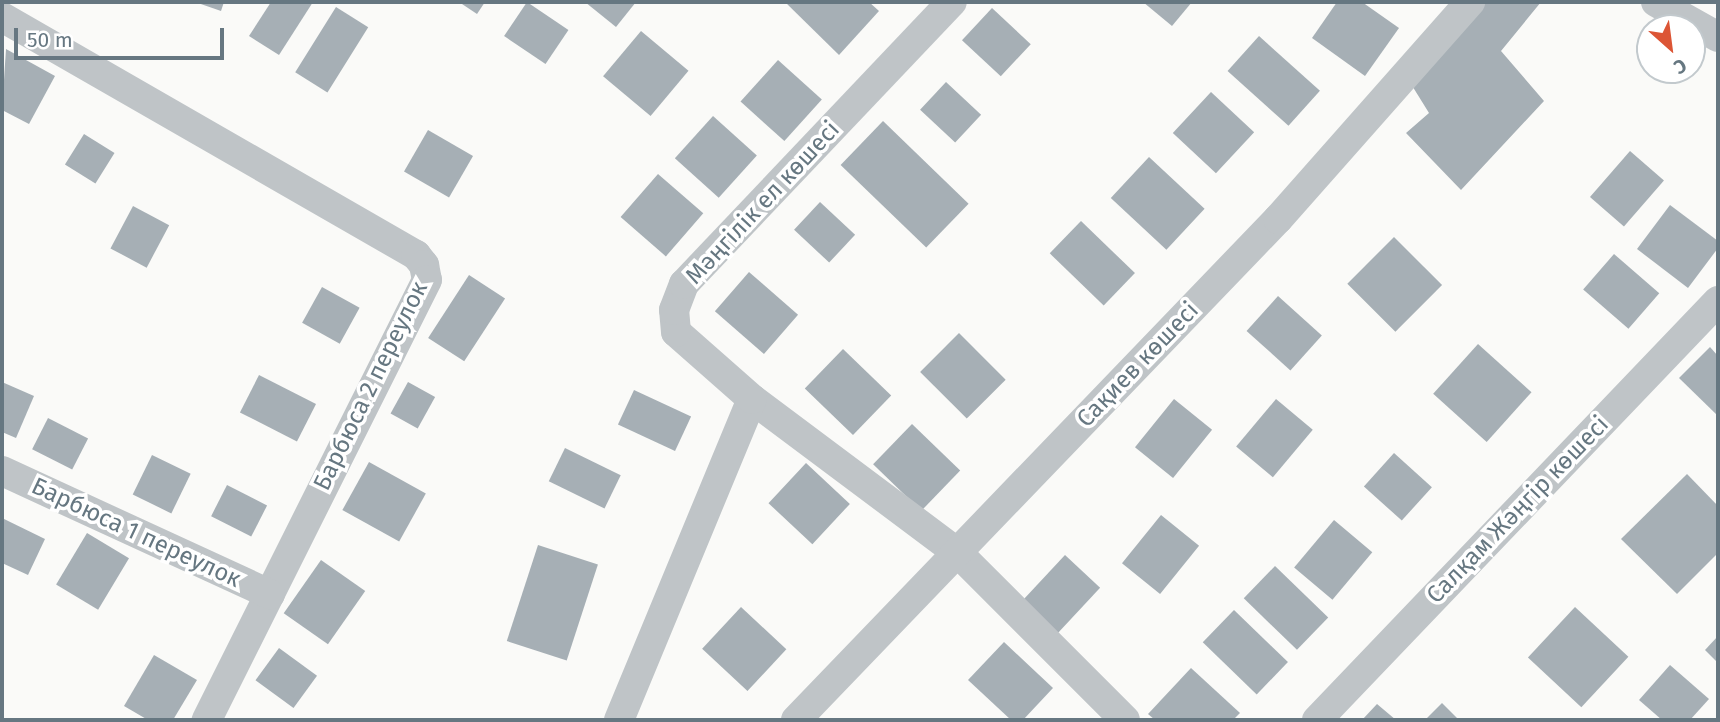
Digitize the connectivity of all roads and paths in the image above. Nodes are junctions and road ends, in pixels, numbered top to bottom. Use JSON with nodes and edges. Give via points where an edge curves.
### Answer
{"nodes":[{"id":1,"x":952,"y":2,"type":"edge"},
{"id":2,"x":1470,"y":2,"type":"edge"},
{"id":3,"x":1656,"y":2,"type":"edge"},
{"id":4,"x":2,"y":17,"type":"edge"},
{"id":5,"x":1718,"y":37,"type":"edge"},
{"id":6,"x":1718,"y":300,"type":"edge"},
{"id":7,"x":752,"y":399,"type":"junction"},
{"id":8,"x":2,"y":471,"type":"edge"},
{"id":9,"x":958,"y":553,"type":"junction"},
{"id":10,"x":270,"y":594,"type":"junction"},
{"id":11,"x":207,"y":720,"type":"edge"},
{"id":12,"x":619,"y":720,"type":"edge"},
{"id":13,"x":796,"y":720,"type":"edge"},
{"id":14,"x":1125,"y":720,"type":"edge"},
{"id":15,"x":1317,"y":720,"type":"edge"}],
"edges":[{"from":1,"to":7,"type":"street","name":"Мәңгілік ел көшесі","via":[[684,284],[674,310],[676,332]]},
{"from":2,"to":9,"type":"street","name":"Сақиев көшесі","via":[[1279,219]]},
{"from":3,"to":5,"type":"street"},
{"from":4,"to":10,"type":"street","name":"Барбюса 2 переулок","via":[[416,255],[424,265],[427,280]]},
{"from":6,"to":15,"type":"street","name":"Салқам Жәңгір көшесі"},
{"from":7,"to":9,"type":"street","name":"Мәңгілік ел көшесі"},
{"from":7,"to":12,"type":"street"},
{"from":8,"to":10,"type":"street","name":"Барбюса 1 переулок"},
{"from":9,"to":13,"type":"street","name":"Сақиев көшесі"},
{"from":9,"to":14,"type":"street","name":"Мәңгілік ел көшесі"},
{"from":10,"to":11,"type":"street","name":"Барбюса 2 переулок"}]}
